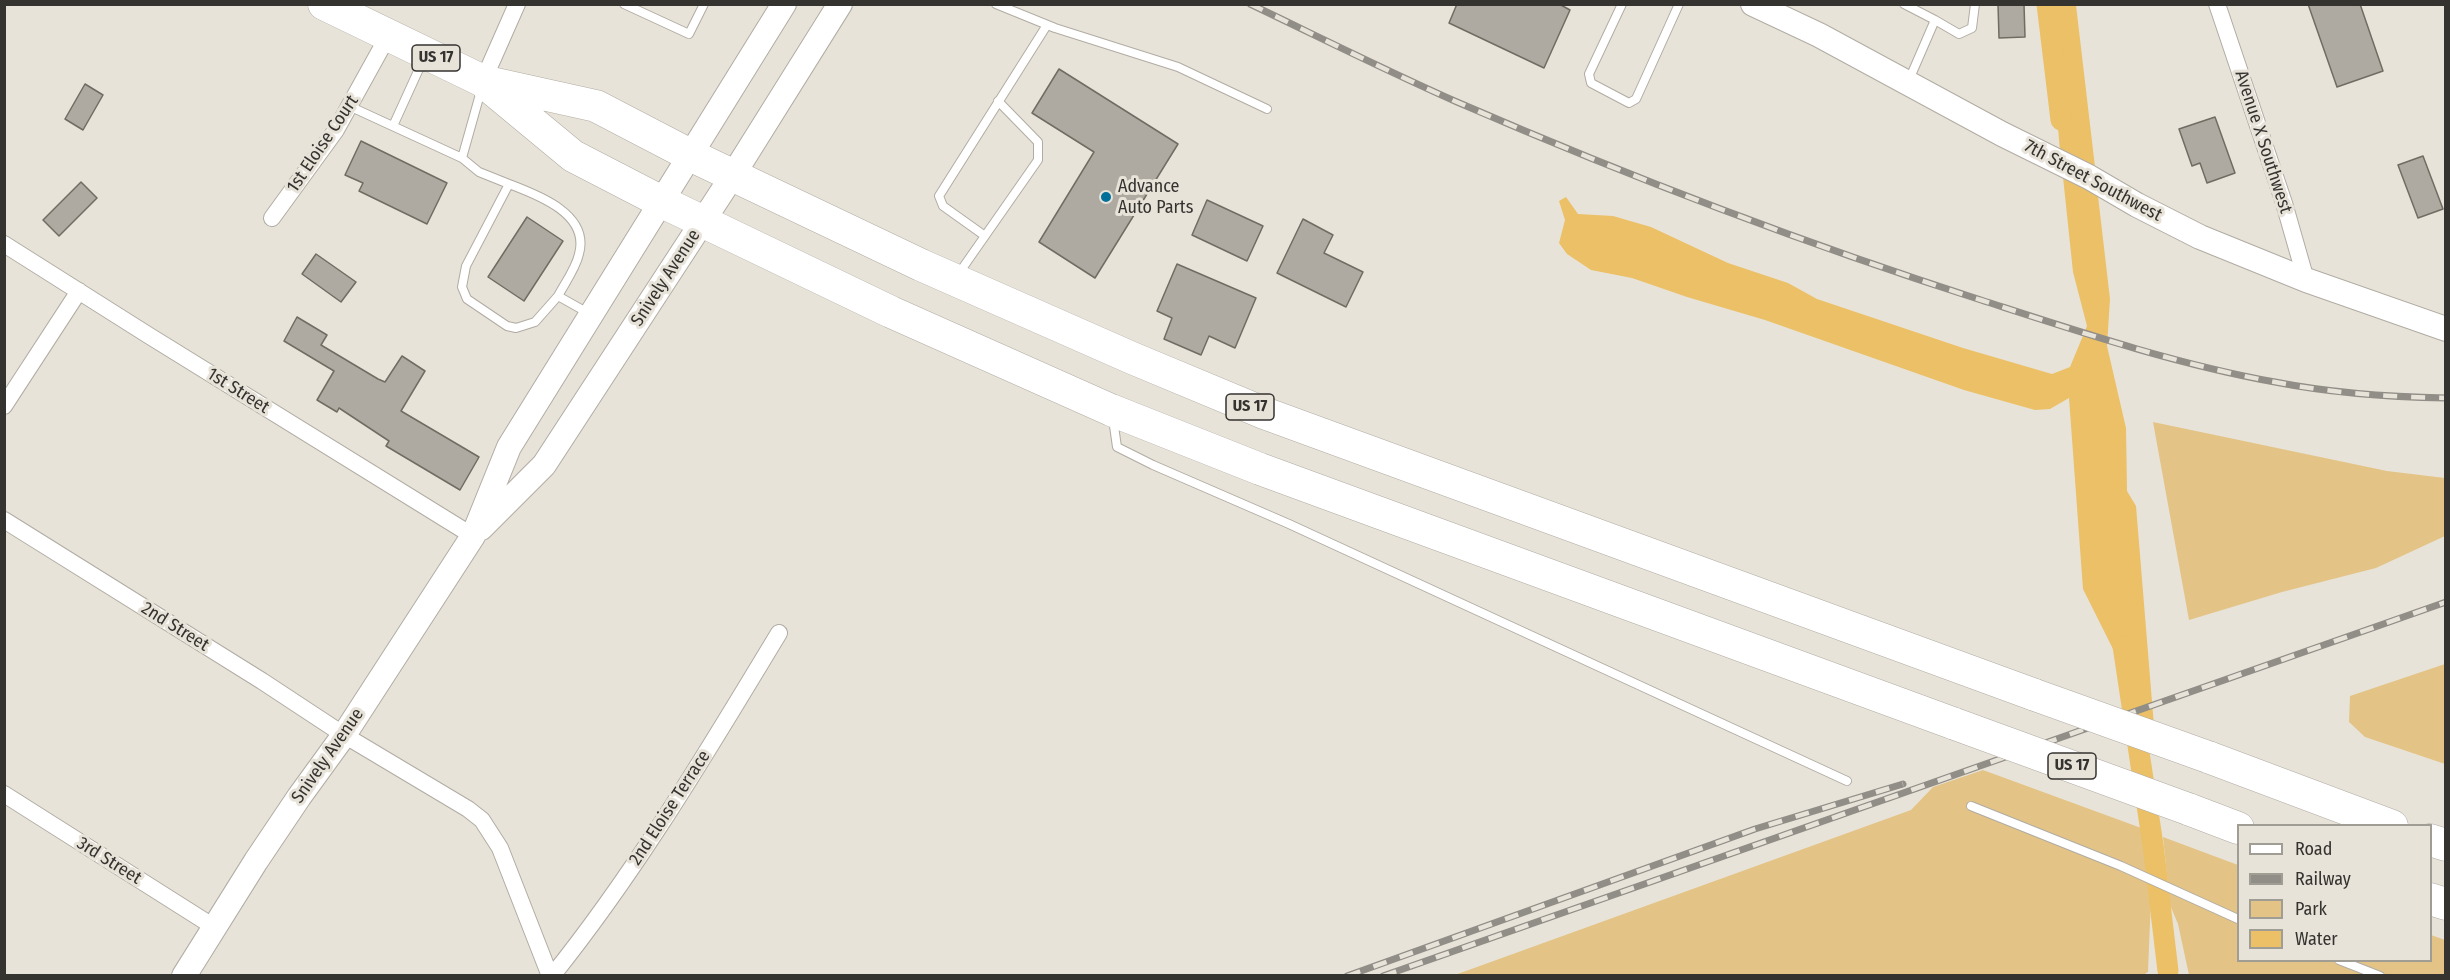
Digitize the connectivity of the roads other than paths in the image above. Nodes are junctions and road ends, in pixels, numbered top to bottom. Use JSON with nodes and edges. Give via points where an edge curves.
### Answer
{"nodes":[{"id":1,"x":324,"y":4,"type":"edge"},
{"id":2,"x":517,"y":4,"type":"edge"},
{"id":3,"x":624,"y":4,"type":"edge"},
{"id":4,"x":704,"y":4,"type":"edge"},
{"id":5,"x":784,"y":4,"type":"edge"},
{"id":6,"x":840,"y":4,"type":"edge"},
{"id":7,"x":996,"y":4,"type":"edge"},
{"id":8,"x":1622,"y":4,"type":"edge"},
{"id":9,"x":1680,"y":4,"type":"edge"},
{"id":10,"x":1753,"y":4,"type":"edge"},
{"id":11,"x":1904,"y":4,"type":"edge"},
{"id":12,"x":1975,"y":4,"type":"edge"},
{"id":13,"x":2217,"y":4,"type":"edge"},
{"id":14,"x":1935,"y":20,"type":"junction"},
{"id":15,"x":1047,"y":25,"type":"junction"},
{"id":16,"x":388,"y":36,"type":"junction"},
{"id":17,"x":426,"y":54,"type":"junction"},
{"id":18,"x":483,"y":81,"type":"junction"},
{"id":19,"x":1907,"y":83,"type":"junction"},
{"id":20,"x":998,"y":101,"type":"junction"},
{"id":21,"x":349,"y":106,"type":"junction"},
{"id":22,"x":1267,"y":108,"type":"dead end"},
{"id":23,"x":393,"y":126,"type":"junction"},
{"id":24,"x":690,"y":155,"type":"junction"},
{"id":25,"x":462,"y":158,"type":"junction"},
{"id":26,"x":733,"y":175,"type":"junction"},
{"id":27,"x":509,"y":184,"type":"junction"},
{"id":28,"x":660,"y":201,"type":"junction"},
{"id":29,"x":272,"y":218,"type":"dead end"},
{"id":30,"x":703,"y":222,"type":"junction"},
{"id":31,"x":985,"y":236,"type":"junction"},
{"id":32,"x":4,"y":244,"type":"edge"},
{"id":33,"x":954,"y":280,"type":"junction"},
{"id":34,"x":2306,"y":280,"type":"junction"},
{"id":35,"x":79,"y":291,"type":"junction"},
{"id":36,"x":558,"y":296,"type":"junction"},
{"id":37,"x":590,"y":315,"type":"junction"},
{"id":38,"x":2445,"y":329,"type":"edge"},
{"id":39,"x":4,"y":406,"type":"edge"},
{"id":40,"x":1111,"y":410,"type":"junction"},
{"id":41,"x":4,"y":520,"type":"edge"},
{"id":42,"x":472,"y":536,"type":"junction"},
{"id":43,"x":779,"y":633,"type":"dead end"},
{"id":44,"x":344,"y":735,"type":"junction"},
{"id":45,"x":1847,"y":781,"type":"dead end"},
{"id":46,"x":4,"y":794,"type":"edge"},
{"id":47,"x":1971,"y":806,"type":"dead end"},
{"id":48,"x":2389,"y":824,"type":"edge"},
{"id":49,"x":2237,"y":828,"type":"edge"},
{"id":50,"x":2237,"y":919,"type":"edge"},
{"id":51,"x":214,"y":927,"type":"junction"},
{"id":52,"x":2344,"y":962,"type":"edge"},
{"id":53,"x":184,"y":975,"type":"edge"},
{"id":54,"x":551,"y":975,"type":"edge"},
{"id":55,"x":2380,"y":975,"type":"edge"}],
"edges":[{"from":1,"to":16,"type":"highway","number":"US 17"},
{"from":2,"to":18,"type":"street"},
{"from":3,"to":4,"type":"lane","via":[[658,15],[689,34]]},
{"from":5,"to":24,"type":"main road","name":"Snively Avenue"},
{"from":6,"to":26,"type":"main road","name":"Snively Avenue"},
{"from":7,"to":15,"type":"lane"},
{"from":8,"to":9,"type":"lane","via":[[1589,74],[1591,83],[1629,103],[1636,99]]},
{"from":10,"to":19,"type":"main road","name":"7th Street Southwest"},
{"from":11,"to":14,"type":"lane"},
{"from":12,"to":14,"type":"lane","via":[[1972,28],[1959,34]]},
{"from":13,"to":34,"type":"street","name":"Avenue X Southwest"},
{"from":14,"to":19,"type":"lane"},
{"from":15,"to":20,"type":"lane"},
{"from":15,"to":22,"type":"lane","via":[[1178,67]]},
{"from":16,"to":17,"type":"highway","number":"US 17"},
{"from":16,"to":21,"type":"street","name":"1st Eloise Court"},
{"from":17,"to":18,"type":"highway","number":"US 17"},
{"from":17,"to":23,"type":"lane"},
{"from":18,"to":24,"type":"highway","number":"US 17","via":[[596,106]]},
{"from":18,"to":25,"type":"lane"},
{"from":18,"to":28,"type":"highway","number":"US 17","via":[[573,156]]},
{"from":19,"to":34,"type":"main road","name":"7th Street Southwest","via":[[2200,237]]},
{"from":20,"to":31,"type":"lane","via":[[1038,142],[1038,160]]},
{"from":20,"to":31,"type":"lane","via":[[939,196],[943,206]]},
{"from":21,"to":23,"type":"lane"},
{"from":21,"to":29,"type":"street","name":"1st Eloise Court"},
{"from":23,"to":25,"type":"lane"},
{"from":24,"to":26,"type":"highway","number":"US 17"},
{"from":24,"to":28,"type":"main road","name":"Snively Avenue"},
{"from":25,"to":27,"type":"lane","via":[[479,172]]},
{"from":26,"to":30,"type":"main road","name":"Snively Avenue"},
{"from":26,"to":33,"type":"highway","number":"US 17"},
{"from":27,"to":36,"type":"lane","via":[[557,207],[578,230],[579,255]]},
{"from":27,"to":36,"type":"lane","via":[[466,266],[462,286],[467,298],[516,328],[535,322]]},
{"from":28,"to":30,"type":"highway","number":"US 17"},
{"from":28,"to":37,"type":"main road","name":"Snively Avenue"},
{"from":30,"to":40,"type":"highway","number":"US 17","via":[[891,312]]},
{"from":30,"to":42,"type":"main road","name":"Snively Avenue","via":[[544,465]]},
{"from":31,"to":33,"type":"lane"},
{"from":32,"to":35,"type":"street","name":"1st Street"},
{"from":33,"to":48,"type":"highway","number":"US 17","bridge":true,"via":[[1264,413]]},
{"from":34,"to":38,"type":"main road","name":"7th Street Southwest"},
{"from":35,"to":39,"type":"street"},
{"from":35,"to":42,"type":"street","name":"1st Street"},
{"from":36,"to":37,"type":"lane"},
{"from":37,"to":42,"type":"main road","name":"Snively Avenue","via":[[509,447]]},
{"from":40,"to":45,"type":"lane","via":[[1118,447],[1153,465]]},
{"from":40,"to":49,"type":"highway","number":"US 17","bridge":true,"via":[[1260,469]]},
{"from":41,"to":44,"type":"street","name":"2nd Street"},
{"from":42,"to":44,"type":"main road","name":"Snively Avenue"},
{"from":43,"to":54,"type":"street","name":"2nd Eloise Terrace","via":[[649,844],[596,921]]},
{"from":44,"to":51,"type":"main road","name":"Snively Avenue","via":[[299,796]]},
{"from":44,"to":54,"type":"street","name":"2nd Street","via":[[482,820],[500,848]]},
{"from":46,"to":51,"type":"street","name":"3rd Street"},
{"from":47,"to":50,"type":"lane","via":[[2121,866]]},
{"from":51,"to":53,"type":"main road","name":"Snively Avenue"},
{"from":52,"to":55,"type":"lane"}]}
